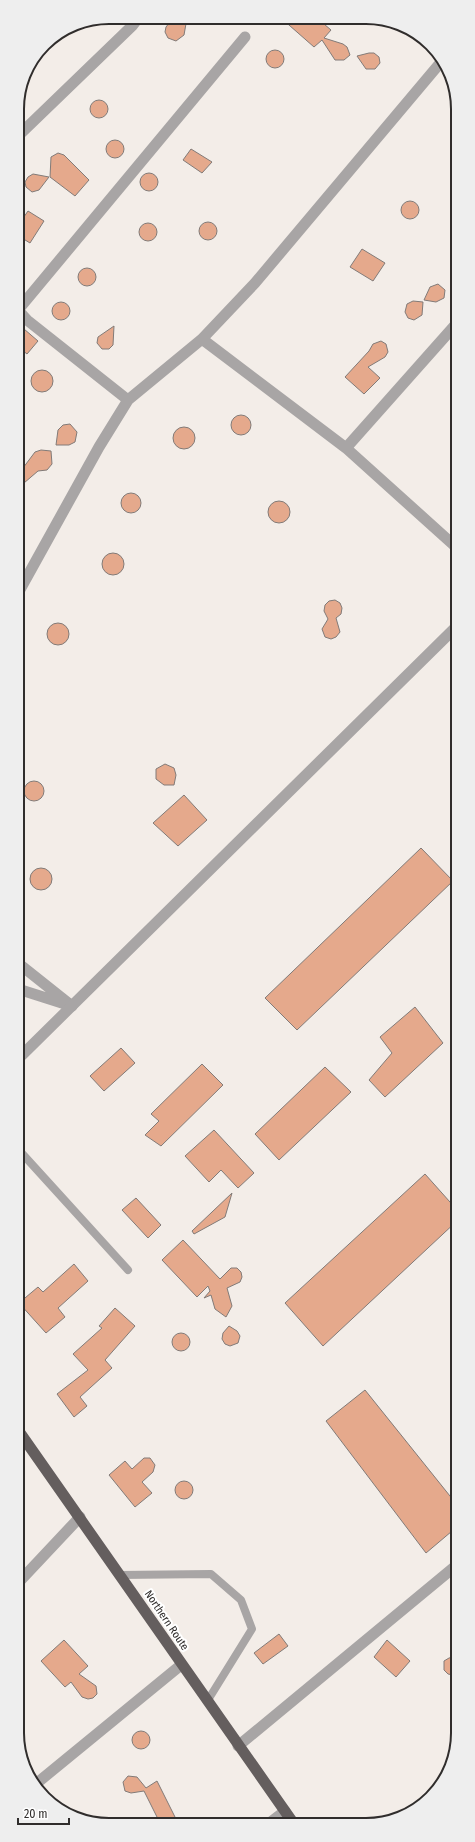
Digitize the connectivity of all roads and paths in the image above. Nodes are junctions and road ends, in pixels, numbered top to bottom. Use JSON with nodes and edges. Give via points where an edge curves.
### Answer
{"nodes":[{"id":1,"x":134,"y":24,"type":"edge"},
{"id":2,"x":245,"y":36,"type":"dead end"},
{"id":3,"x":438,"y":65,"type":"edge"},
{"id":4,"x":24,"y":130,"type":"edge"},
{"id":5,"x":24,"y":302,"type":"edge"},
{"id":6,"x":24,"y":317,"type":"edge"},
{"id":7,"x":451,"y":330,"type":"edge"},
{"id":8,"x":202,"y":339,"type":"junction"},
{"id":9,"x":128,"y":400,"type":"junction"},
{"id":10,"x":346,"y":448,"type":"junction"},
{"id":11,"x":451,"y":543,"type":"edge"},
{"id":12,"x":24,"y":582,"type":"edge"},
{"id":13,"x":451,"y":632,"type":"edge"},
{"id":14,"x":24,"y":968,"type":"edge"},
{"id":15,"x":24,"y":991,"type":"edge"},
{"id":16,"x":72,"y":1006,"type":"junction"},
{"id":17,"x":24,"y":1053,"type":"edge"},
{"id":18,"x":24,"y":1156,"type":"edge"},
{"id":19,"x":128,"y":1270,"type":"dead end"},
{"id":20,"x":24,"y":1438,"type":"edge"},
{"id":21,"x":80,"y":1517,"type":"junction"},
{"id":22,"x":451,"y":1570,"type":"edge"},
{"id":23,"x":120,"y":1576,"type":"junction"},
{"id":24,"x":24,"y":1577,"type":"edge"},
{"id":25,"x":181,"y":1665,"type":"junction"},
{"id":26,"x":208,"y":1700,"type":"junction"},
{"id":27,"x":238,"y":1746,"type":"junction"},
{"id":28,"x":39,"y":1781,"type":"edge"},
{"id":29,"x":285,"y":1811,"type":"junction"},
{"id":30,"x":276,"y":1818,"type":"edge"},
{"id":31,"x":290,"y":1818,"type":"edge"}],
"edges":[{"from":1,"to":4,"type":"street"},
{"from":2,"to":5,"type":"street"},
{"from":3,"to":8,"type":"street","via":[[255,283]]},
{"from":6,"to":9,"type":"street"},
{"from":7,"to":10,"type":"street"},
{"from":8,"to":9,"type":"street"},
{"from":8,"to":10,"type":"street"},
{"from":9,"to":12,"type":"street"},
{"from":10,"to":11,"type":"street"},
{"from":13,"to":16,"type":"street"},
{"from":14,"to":16,"type":"street"},
{"from":15,"to":16,"type":"street"},
{"from":16,"to":17,"type":"street"},
{"from":18,"to":19,"type":"lane"},
{"from":20,"to":21,"type":"highway","name":"Northern Route"},
{"from":21,"to":23,"type":"highway","name":"Northern Route"},
{"from":21,"to":24,"type":"street"},
{"from":22,"to":27,"type":"street"},
{"from":23,"to":25,"type":"highway","name":"Northern Route"},
{"from":23,"to":26,"type":"lane","via":[[211,1574],[241,1600],[252,1629]]},
{"from":25,"to":26,"type":"highway","name":"Northern Route"},
{"from":25,"to":28,"type":"street"},
{"from":26,"to":27,"type":"highway","name":"Northern Route"},
{"from":27,"to":29,"type":"highway","name":"Northern Route"},
{"from":29,"to":30,"type":"street"},
{"from":29,"to":31,"type":"highway","name":"Northern Route"}]}
